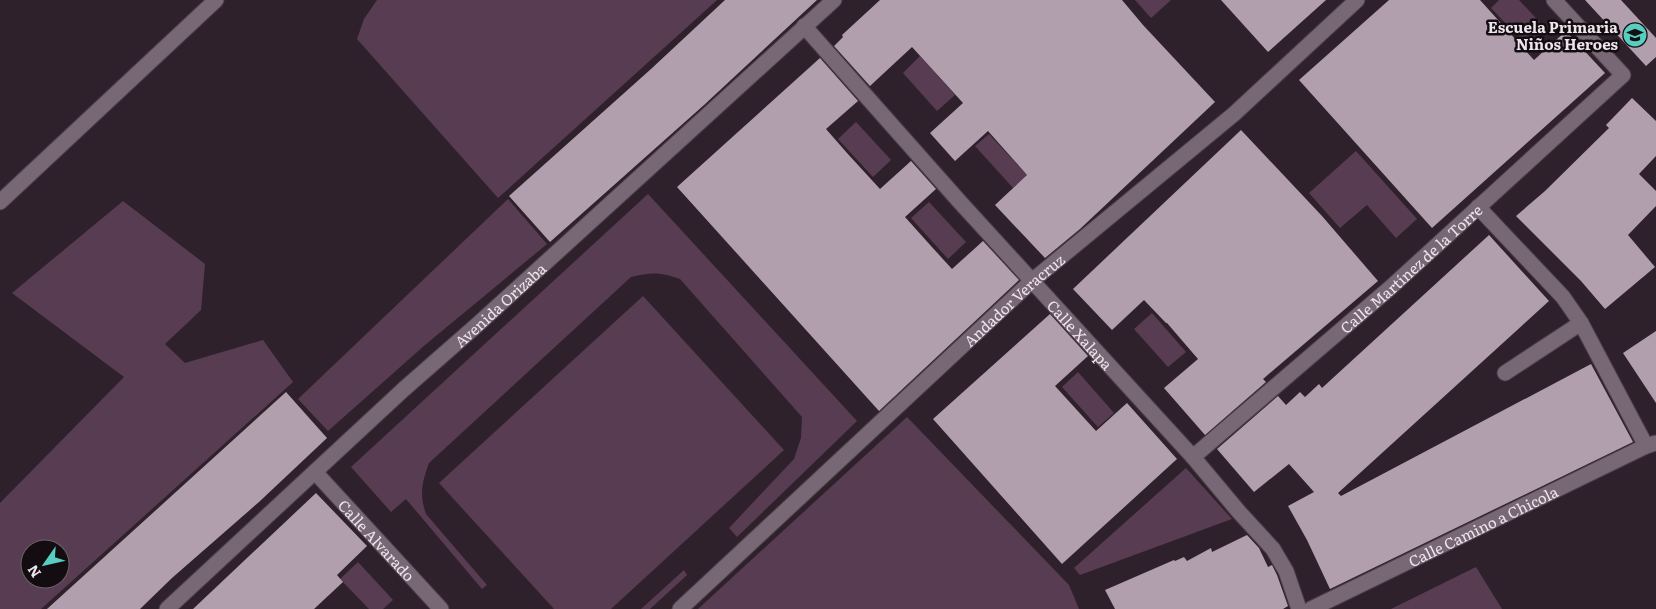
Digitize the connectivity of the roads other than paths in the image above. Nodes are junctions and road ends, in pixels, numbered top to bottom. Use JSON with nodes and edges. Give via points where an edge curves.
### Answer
{"nodes":[{"id":1,"x":216,"y":0,"type":"edge"},
{"id":2,"x":834,"y":0,"type":"edge"},
{"id":3,"x":1356,"y":0,"type":"edge"},
{"id":4,"x":1554,"y":0,"type":"edge"},
{"id":5,"x":804,"y":26,"type":"junction"},
{"id":6,"x":0,"y":202,"type":"edge"},
{"id":7,"x":1478,"y":207,"type":"junction"},
{"id":8,"x":1033,"y":280,"type":"junction"},
{"id":9,"x":1581,"y":323,"type":"junction"},
{"id":10,"x":1505,"y":373,"type":"dead end"},
{"id":11,"x":1651,"y":445,"type":"edge"},
{"id":12,"x":1193,"y":457,"type":"junction"},
{"id":13,"x":315,"y":472,"type":"junction"},
{"id":14,"x":167,"y":609,"type":"edge"},
{"id":15,"x":441,"y":609,"type":"edge"},
{"id":16,"x":680,"y":609,"type":"edge"},
{"id":17,"x":1299,"y":609,"type":"edge"},
{"id":18,"x":1311,"y":609,"type":"edge"}],
"edges":[{"from":1,"to":6,"type":"street"},
{"from":2,"to":5,"type":"street","name":"Avenida Orizaba"},
{"from":3,"to":8,"type":"street","name":"Andador Veracruz","via":[[1234,114]]},
{"from":4,"to":7,"type":"street","name":"Calle Martínez de la Torre","via":[[1622,75]]},
{"from":5,"to":8,"type":"street","name":"Calle Xalapa"},
{"from":5,"to":13,"type":"street","name":"Avenida Orizaba"},
{"from":7,"to":9,"type":"street","via":[[1563,297]]},
{"from":7,"to":12,"type":"street","name":"Calle Martínez de la Torre","via":[[1390,288]]},
{"from":8,"to":12,"type":"street","name":"Calle Xalapa"},
{"from":8,"to":16,"type":"street","name":"Andador Veracruz"},
{"from":9,"to":10,"type":"street"},
{"from":9,"to":11,"type":"street"},
{"from":11,"to":18,"type":"street","name":"Calle Camino a Chicola"},
{"from":12,"to":17,"type":"street","name":"Calle Xalapa","via":[[1273,549],[1286,571]]},
{"from":13,"to":14,"type":"street","name":"Avenida Orizaba"},
{"from":13,"to":15,"type":"street","name":"Calle Alvarado"}]}
